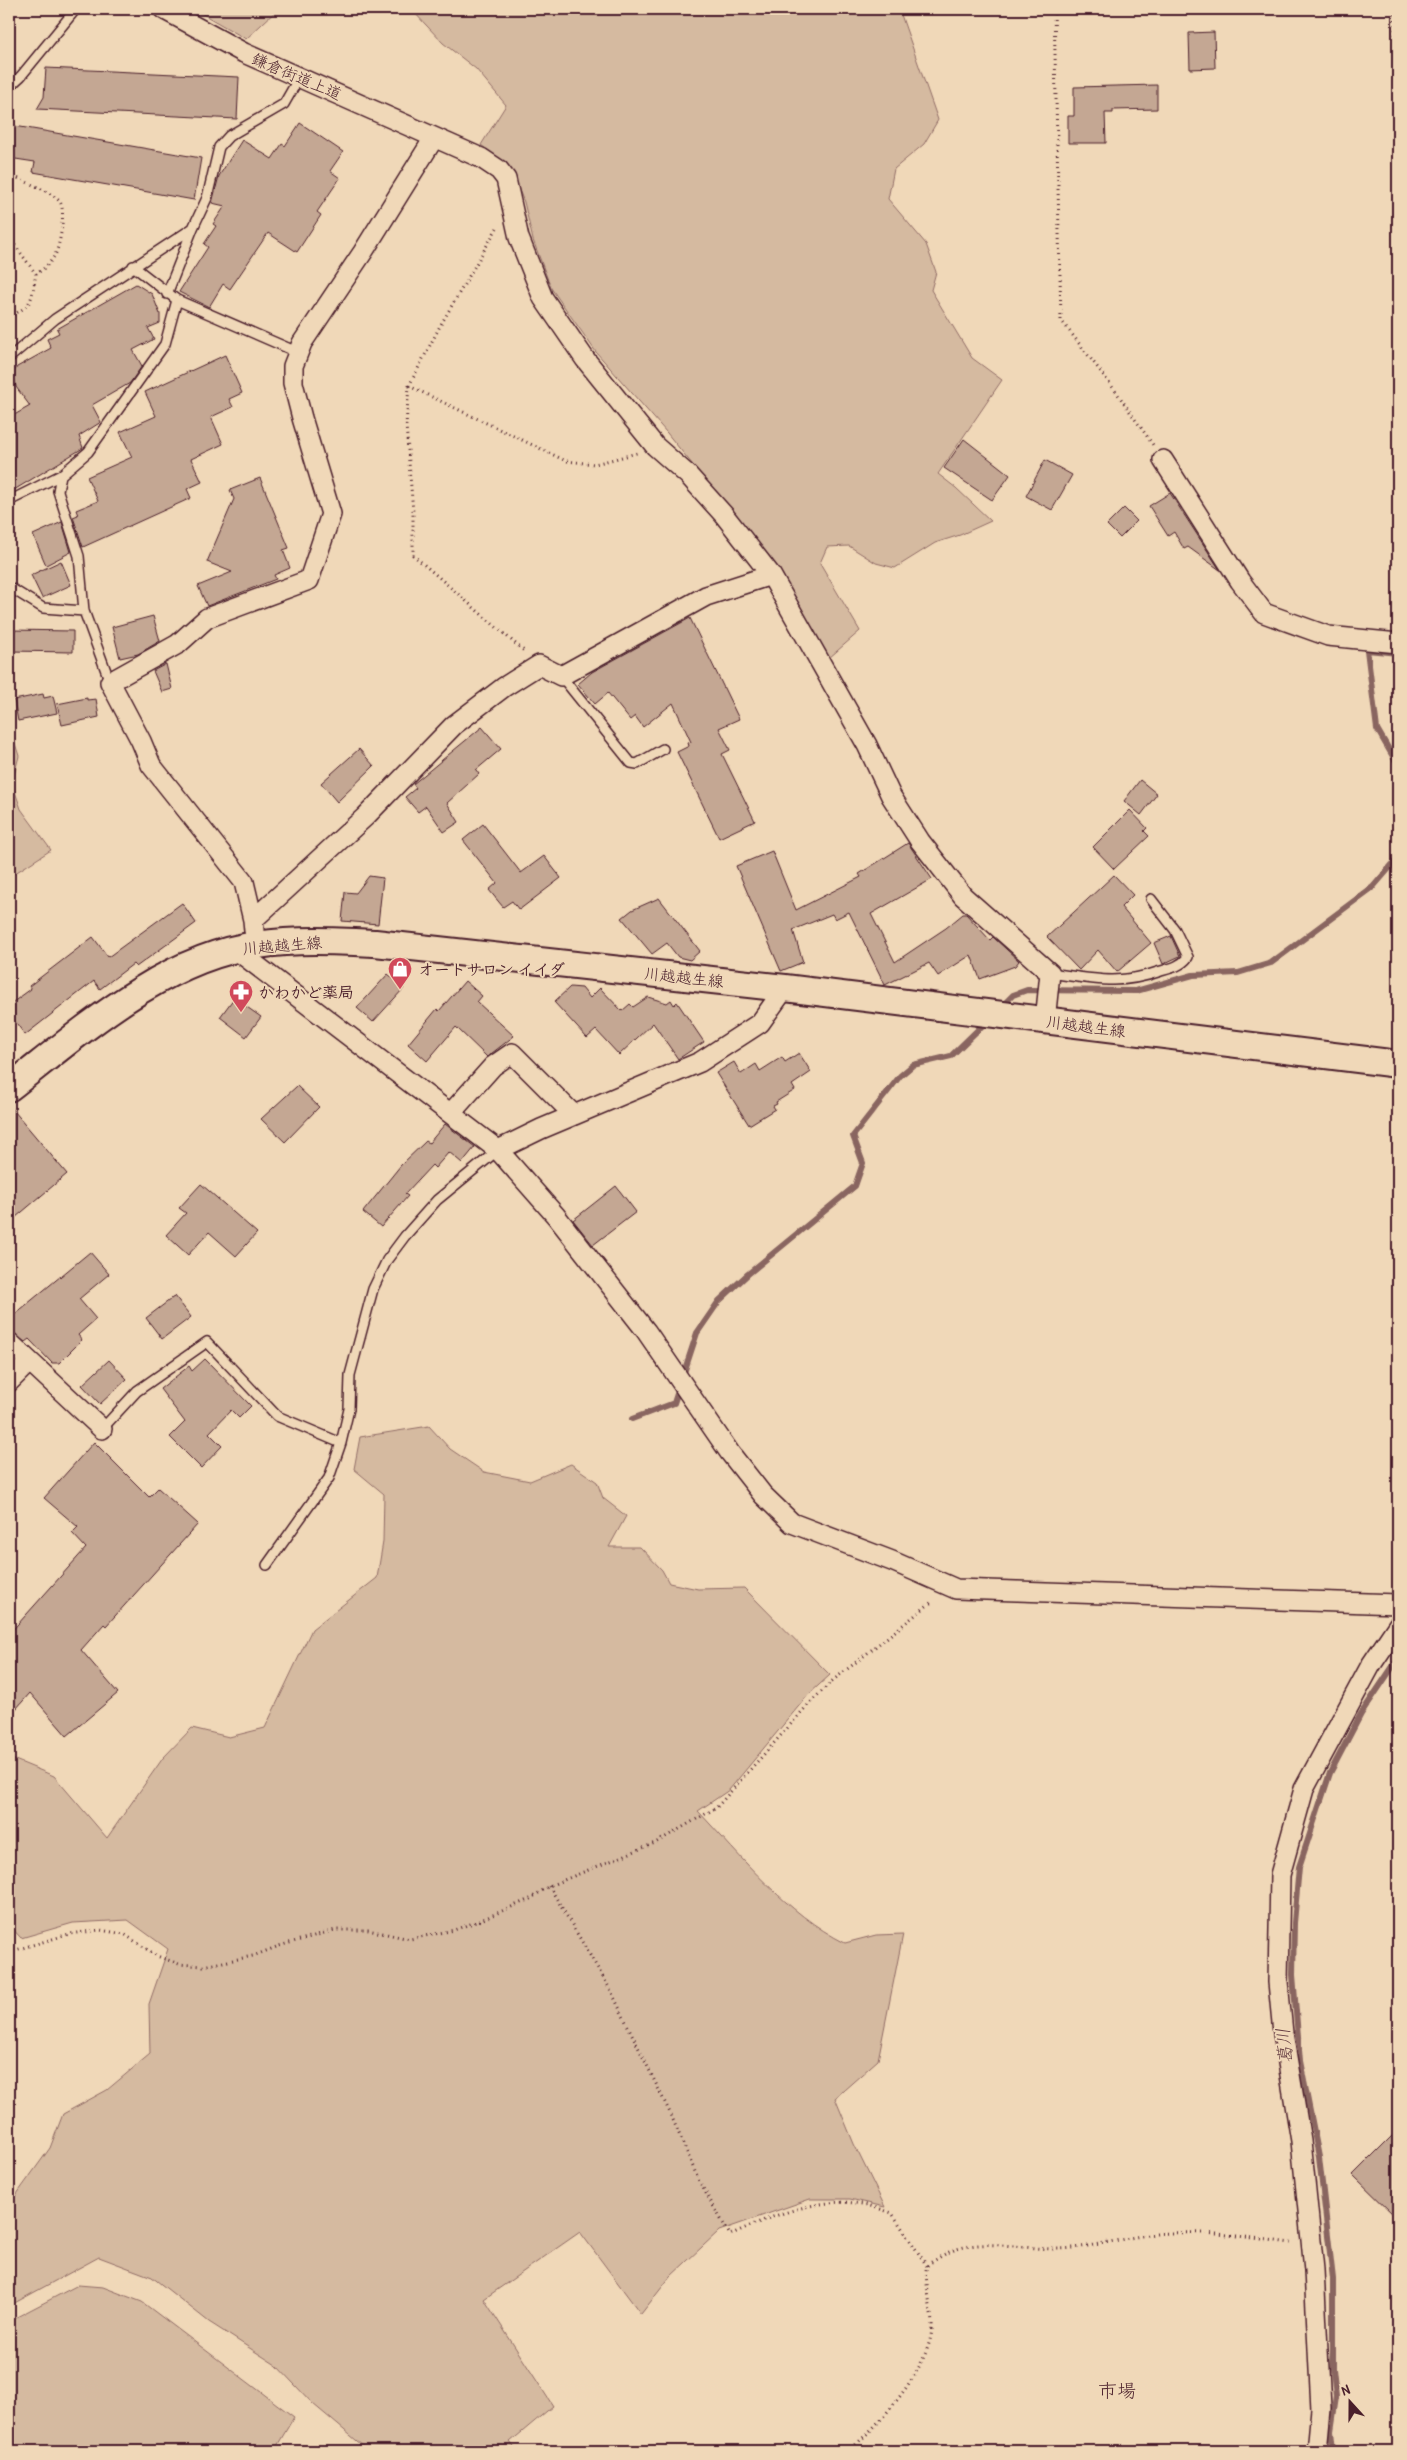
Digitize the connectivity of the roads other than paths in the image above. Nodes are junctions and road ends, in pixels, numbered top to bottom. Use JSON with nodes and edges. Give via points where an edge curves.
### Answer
{"nodes":[{"id":1,"x":76,"y":9,"type":"edge"},
{"id":2,"x":163,"y":9,"type":"edge"},
{"id":3,"x":300,"y":76,"type":"junction"},
{"id":4,"x":9,"y":87,"type":"edge"},
{"id":5,"x":434,"y":138,"type":"junction"},
{"id":6,"x":193,"y":228,"type":"junction"},
{"id":7,"x":133,"y":266,"type":"junction"},
{"id":8,"x":167,"y":294,"type":"junction"},
{"id":9,"x":177,"y":300,"type":"junction"},
{"id":10,"x":297,"y":352,"type":"junction"},
{"id":11,"x":9,"y":358,"type":"edge"},
{"id":12,"x":1164,"y":460,"type":"road end"},
{"id":13,"x":61,"y":475,"type":"junction"},
{"id":14,"x":9,"y":501,"type":"edge"},
{"id":15,"x":771,"y":575,"type":"junction"},
{"id":16,"x":9,"y":589,"type":"edge"},
{"id":17,"x":84,"y":611,"type":"junction"},
{"id":18,"x":1398,"y":643,"type":"edge"},
{"id":19,"x":561,"y":676,"type":"junction"},
{"id":20,"x":110,"y":682,"type":"junction"},
{"id":21,"x":663,"y":749,"type":"dead end"},
{"id":22,"x":1151,"y":899,"type":"dead end"},
{"id":23,"x":248,"y":938,"type":"junction"},
{"id":24,"x":1050,"y":973,"type":"junction"},
{"id":25,"x":785,"y":988,"type":"junction"},
{"id":26,"x":1045,"y":1021,"type":"junction"},
{"id":27,"x":1398,"y":1064,"type":"edge"},
{"id":28,"x":9,"y":1088,"type":"edge"},
{"id":29,"x":450,"y":1113,"type":"junction"},
{"id":30,"x":574,"y":1115,"type":"junction"},
{"id":31,"x":498,"y":1150,"type":"junction"},
{"id":32,"x":9,"y":1342,"type":"edge"},
{"id":33,"x":29,"y":1362,"type":"junction"},
{"id":34,"x":9,"y":1382,"type":"edge"},
{"id":35,"x":102,"y":1429,"type":"joint"},
{"id":36,"x":341,"y":1443,"type":"junction"},
{"id":37,"x":267,"y":1565,"type":"dead end"},
{"id":38,"x":1398,"y":1604,"type":"edge"},
{"id":39,"x":1398,"y":1625,"type":"edge"},
{"id":40,"x":1317,"y":2451,"type":"edge"}],
"edges":[{"from":1,"to":4,"type":"lane"},
{"from":2,"to":3,"type":"street","name":"鎌倉街道上道","via":[[244,54]]},
{"from":3,"to":5,"type":"street","name":"鎌倉街道上道"},
{"from":3,"to":6,"type":"lane","via":[[284,104],[229,136],[219,147],[207,198]]},
{"from":5,"to":10,"type":"street"},
{"from":5,"to":15,"type":"street","name":"鎌倉街道上道","via":[[481,158],[506,179],[519,238],[543,298],[585,359],[654,446],[700,488]]},
{"from":6,"to":7,"type":"lane"},
{"from":6,"to":8,"type":"lane"},
{"from":7,"to":8,"type":"lane"},
{"from":7,"to":11,"type":"lane","via":[[56,319]]},
{"from":8,"to":9,"type":"lane"},
{"from":9,"to":10,"type":"lane"},
{"from":9,"to":13,"type":"lane","via":[[165,344],[88,452]]},
{"from":10,"to":20,"type":"street","via":[[293,383],[331,514],[309,580],[207,618],[178,644]]},
{"from":12,"to":18,"type":"street","via":[[1240,581],[1264,613],[1328,636]]},
{"from":13,"to":14,"type":"lane"},
{"from":13,"to":17,"type":"lane","via":[[58,491],[79,556]]},
{"from":15,"to":19,"type":"street","via":[[706,596]]},
{"from":15,"to":24,"type":"street","name":"鎌倉街道上道","via":[[867,745],[891,796],[920,841],[963,896]]},
{"from":16,"to":17,"type":"lane","via":[[43,608]]},
{"from":17,"to":20,"type":"lane"},
{"from":19,"to":21,"type":"lane","via":[[631,763],[637,764]]},
{"from":19,"to":23,"type":"street","via":[[539,665],[454,725]]},
{"from":20,"to":23,"type":"street","via":[[151,766],[244,882]]},
{"from":22,"to":24,"type":"lane","via":[[1175,930],[1188,957],[1182,964],[1129,980]]},
{"from":23,"to":25,"type":"main road","name":"川越越生線","via":[[375,943]]},
{"from":23,"to":28,"type":"main road","name":"川越越生線","via":[[152,983],[113,1008]]},
{"from":23,"to":29,"type":"street"},
{"from":24,"to":26,"type":"street"},
{"from":25,"to":26,"type":"main road","name":"川越越生線"},
{"from":25,"to":30,"type":"street","via":[[760,1023],[726,1047],[700,1062]]},
{"from":26,"to":27,"type":"main road","name":"川越越生線"},
{"from":29,"to":30,"type":"street","via":[[493,1066],[512,1053]]},
{"from":29,"to":31,"type":"street"},
{"from":30,"to":31,"type":"street"},
{"from":31,"to":36,"type":"lane","via":[[438,1200],[386,1260],[373,1289],[350,1375],[349,1409]]},
{"from":31,"to":38,"type":"street","via":[[556,1216],[646,1331],[763,1495],[792,1522],[956,1589]]},
{"from":32,"to":33,"type":"street"},
{"from":33,"to":34,"type":"street"},
{"from":33,"to":35,"type":"street"},
{"from":35,"to":36,"type":"lane","via":[[137,1391],[207,1342],[277,1416]]},
{"from":36,"to":37,"type":"lane","via":[[330,1478]]},
{"from":39,"to":40,"type":"street","via":[[1371,1665],[1304,1789],[1280,1875],[1278,1982],[1301,2141],[1312,2246],[1321,2409]]}]}
